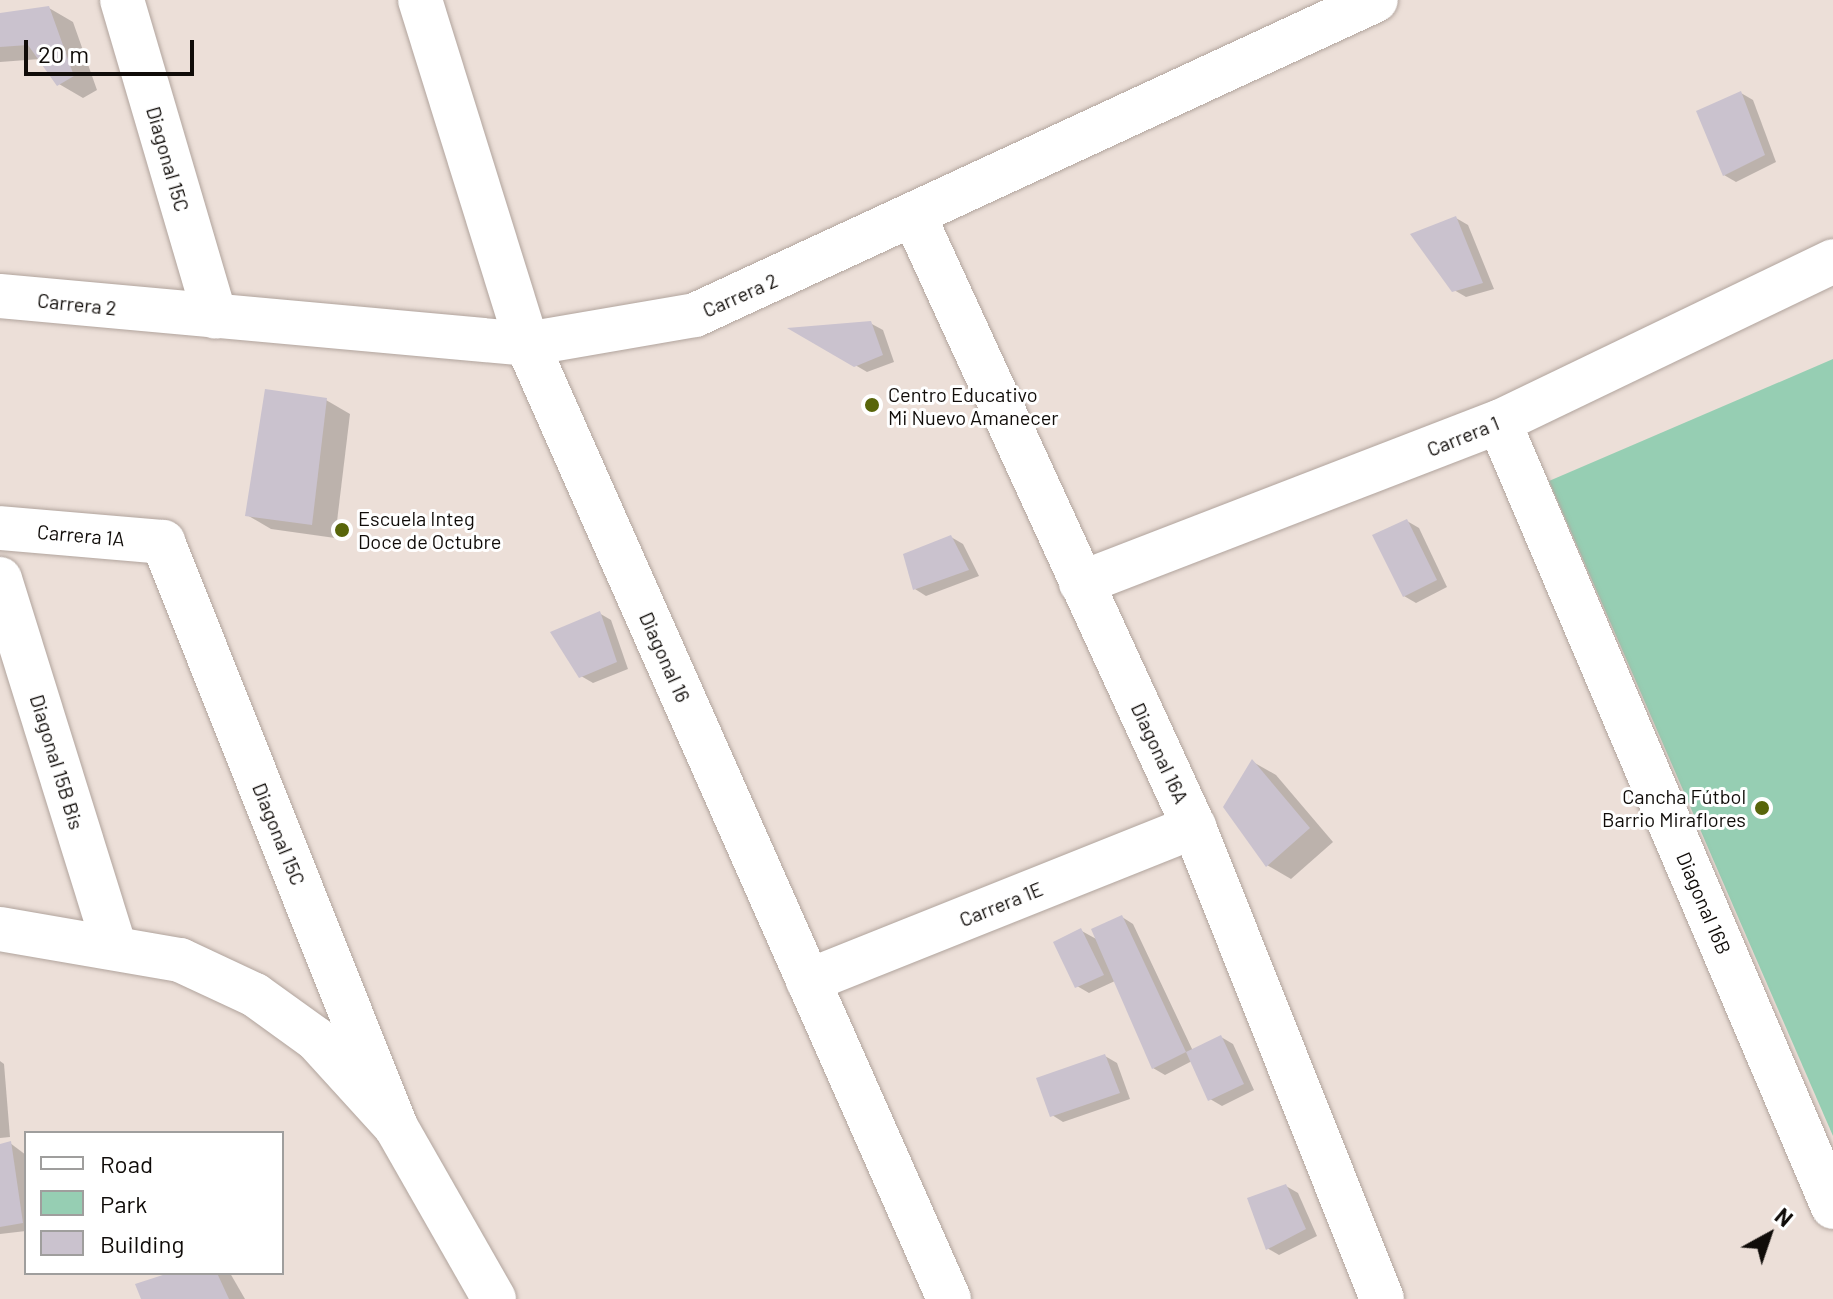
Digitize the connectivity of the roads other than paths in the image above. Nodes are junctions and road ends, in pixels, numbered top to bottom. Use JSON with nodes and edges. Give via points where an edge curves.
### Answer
{"nodes":[{"id":1,"x":122,"y":0,"type":"edge"},
{"id":2,"x":420,"y":0,"type":"edge"},
{"id":3,"x":1355,"y":4,"type":"edge"},
{"id":4,"x":915,"y":218,"type":"junction"},
{"id":5,"x":1833,"y":261,"type":"edge"},
{"id":6,"x":0,"y":296,"type":"edge"},
{"id":7,"x":215,"y":317,"type":"junction"},
{"id":8,"x":527,"y":344,"type":"junction"},
{"id":9,"x":1499,"y":422,"type":"junction"},
{"id":10,"x":0,"y":528,"type":"edge"},
{"id":11,"x":163,"y":542,"type":"joint"},
{"id":12,"x":0,"y":579,"type":"edge"},
{"id":13,"x":1081,"y":583,"type":"junction"},
{"id":14,"x":1194,"y":827,"type":"junction"},
{"id":15,"x":0,"y":929,"type":"edge"},
{"id":16,"x":105,"y":944,"type":"junction"},
{"id":17,"x":808,"y":981,"type":"junction"},
{"id":18,"x":396,"y":1127,"type":"junction"},
{"id":19,"x":1833,"y":1207,"type":"edge"},
{"id":20,"x":494,"y":1299,"type":"edge"},
{"id":21,"x":949,"y":1299,"type":"edge"},
{"id":22,"x":1382,"y":1299,"type":"edge"}],
"edges":[{"from":1,"to":7,"type":"street","name":"Diagonal 15C"},
{"from":2,"to":8,"type":"street","name":"Diagonal 16"},
{"from":3,"to":4,"type":"street","name":"Carrera 2"},
{"from":4,"to":8,"type":"street","name":"Carrera 2","via":[[695,315]]},
{"from":4,"to":13,"type":"street","name":"Diagonal 16A"},
{"from":5,"to":9,"type":"street","name":"Carrera 1"},
{"from":6,"to":7,"type":"street","name":"Carrera 2"},
{"from":7,"to":8,"type":"street","name":"Carrera 2"},
{"from":8,"to":17,"type":"street","name":"Diagonal 16"},
{"from":9,"to":13,"type":"street","name":"Carrera 1"},
{"from":9,"to":19,"type":"street","name":"Diagonal 16B"},
{"from":10,"to":11,"type":"street","name":"Carrera 1A"},
{"from":11,"to":18,"type":"street","name":"Diagonal 15C"},
{"from":12,"to":16,"type":"street","name":"Diagonal 15B Bis"},
{"from":13,"to":14,"type":"street","name":"Diagonal 16A"},
{"from":14,"to":17,"type":"street","name":"Carrera 1E"},
{"from":14,"to":22,"type":"street","name":"Diagonal 16A"},
{"from":15,"to":16,"type":"street"},
{"from":16,"to":18,"type":"street","name":"Diagonal 15C","via":[[180,960],[255,995],[316,1039]]},
{"from":17,"to":21,"type":"street","name":"Diagonal 16"},
{"from":18,"to":20,"type":"street","name":"Diagonal 15C"}]}
